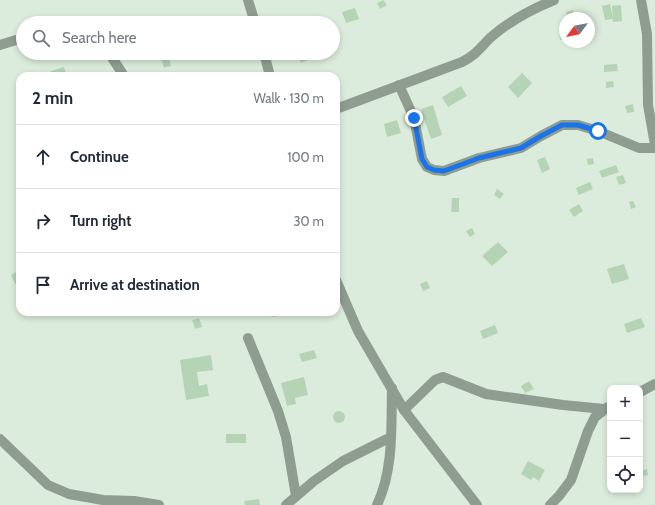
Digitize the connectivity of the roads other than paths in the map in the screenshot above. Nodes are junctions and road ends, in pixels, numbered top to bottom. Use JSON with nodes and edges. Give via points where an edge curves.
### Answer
{"nodes":[{"id":1,"x":248,"y":0,"type":"edge"},
{"id":2,"x":554,"y":0,"type":"edge"},
{"id":3,"x":641,"y":0,"type":"edge"},
{"id":4,"x":253,"y":16,"type":"edge"},
{"id":5,"x":16,"y":40,"type":"edge"},
{"id":6,"x":0,"y":45,"type":"edge"},
{"id":7,"x":114,"y":60,"type":"edge"},
{"id":8,"x":266,"y":60,"type":"edge"},
{"id":9,"x":121,"y":72,"type":"edge"},
{"id":10,"x":269,"y":72,"type":"edge"},
{"id":11,"x":399,"y":85,"type":"junction"},
{"id":12,"x":340,"y":107,"type":"edge"},
{"id":13,"x":655,"y":147,"type":"edge"},
{"id":14,"x":340,"y":289,"type":"edge"},
{"id":15,"x":248,"y":338,"type":"dead end"},
{"id":16,"x":655,"y":384,"type":"edge"},
{"id":17,"x":392,"y":388,"type":"junction"},
{"id":18,"x":643,"y":390,"type":"edge"},
{"id":19,"x":607,"y":408,"type":"edge"},
{"id":20,"x":404,"y":410,"type":"junction"},
{"id":21,"x":391,"y":437,"type":"junction"},
{"id":22,"x":0,"y":439,"type":"edge"},
{"id":23,"x":296,"y":496,"type":"junction"},
{"id":24,"x":159,"y":505,"type":"edge"},
{"id":25,"x":286,"y":505,"type":"edge"},
{"id":26,"x":377,"y":505,"type":"edge"},
{"id":27,"x":477,"y":505,"type":"edge"},
{"id":28,"x":550,"y":505,"type":"edge"}],
"edges":[{"from":1,"to":4,"type":"street"},
{"from":2,"to":11,"type":"street","via":[[507,26],[469,58]]},
{"from":3,"to":13,"type":"street","via":[[647,34],[648,105]]},
{"from":5,"to":6,"type":"street"},
{"from":7,"to":9,"type":"street"},
{"from":8,"to":10,"type":"street"},
{"from":11,"to":12,"type":"street"},
{"from":11,"to":13,"type":"street","via":[[414,118],[422,159],[427,167],[434,170],[444,171],[479,158],[521,148],[562,125],[578,125],[639,148]]},
{"from":14,"to":17,"type":"street","via":[[358,331]]},
{"from":15,"to":23,"type":"street","via":[[278,411],[286,438]]},
{"from":16,"to":18,"type":"street"},
{"from":17,"to":20,"type":"street"},
{"from":17,"to":21,"type":"street"},
{"from":19,"to":20,"type":"street","via":[[563,405],[486,394],[443,377],[435,380]]},
{"from":19,"to":28,"type":"street","via":[[595,417],[571,480]]},
{"from":20,"to":27,"type":"street"},
{"from":21,"to":23,"type":"street","via":[[343,461]]},
{"from":21,"to":26,"type":"street","via":[[388,470],[383,493]]},
{"from":22,"to":24,"type":"street","via":[[48,485],[69,494]]},
{"from":23,"to":25,"type":"street"}]}
